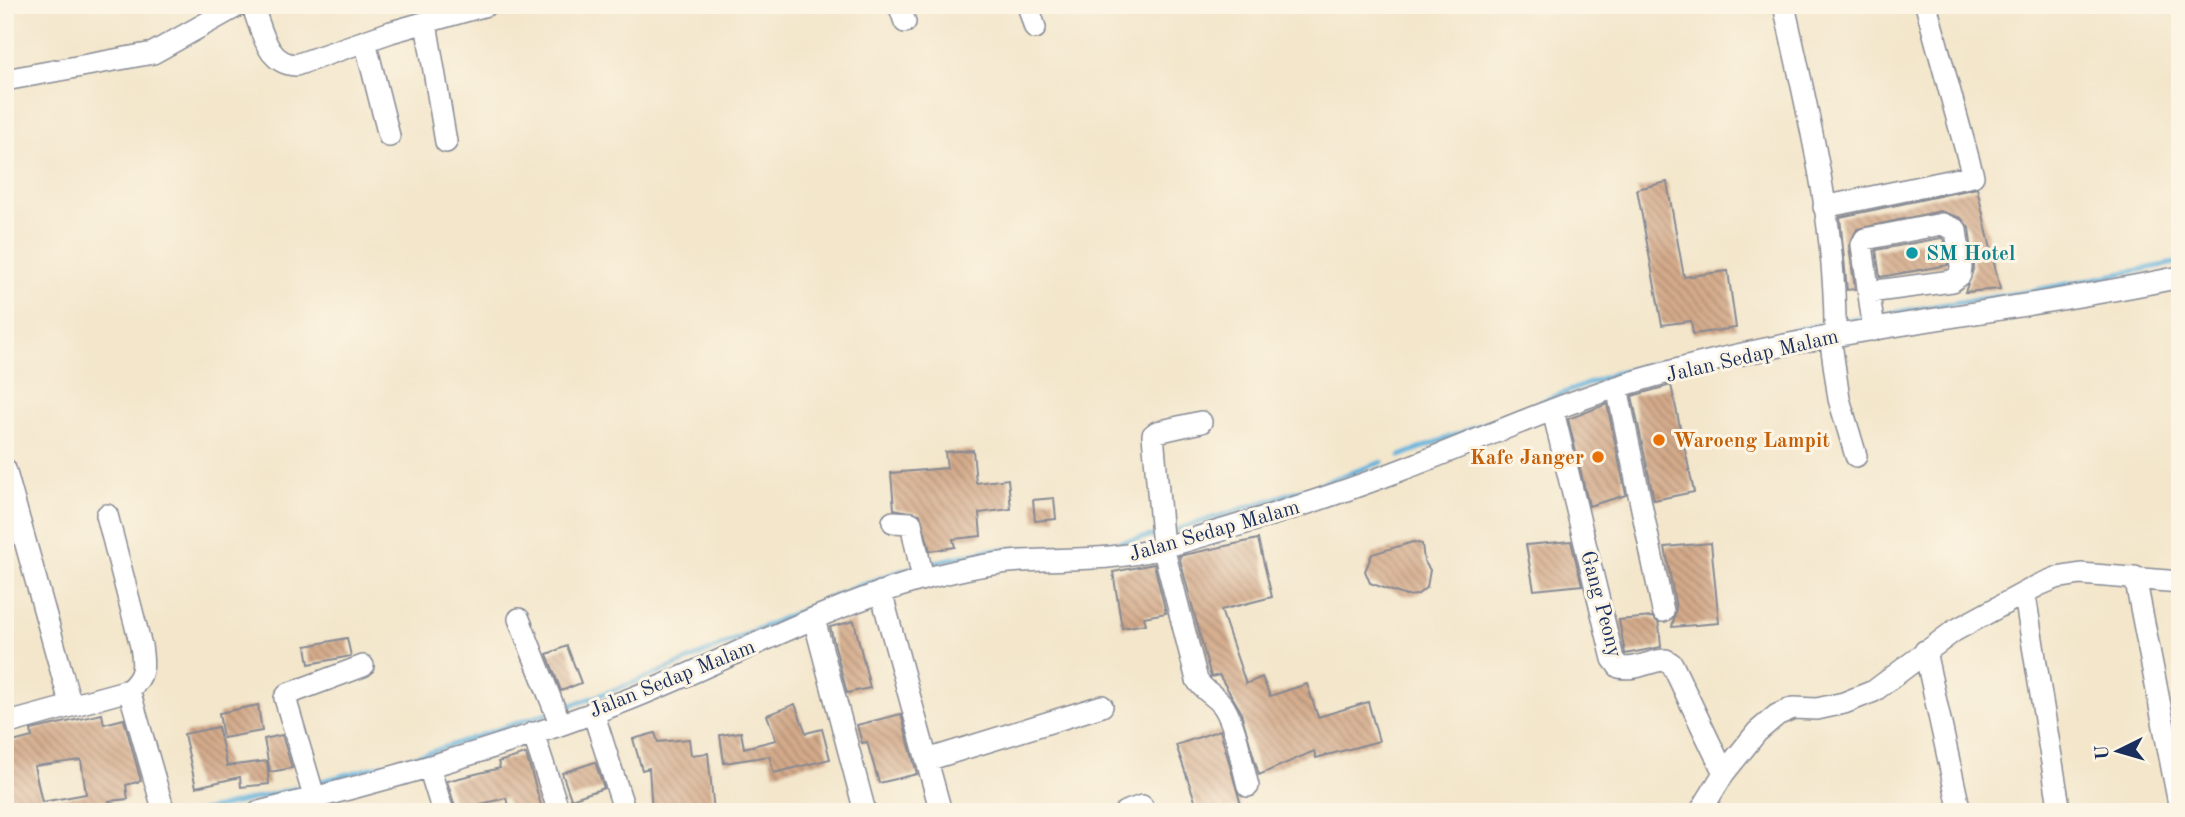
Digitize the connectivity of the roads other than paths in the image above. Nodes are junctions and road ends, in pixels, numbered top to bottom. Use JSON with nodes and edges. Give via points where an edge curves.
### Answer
{"nodes":[{"id":1,"x":239,"y":5,"type":"edge"},
{"id":2,"x":253,"y":5,"type":"edge"},
{"id":3,"x":487,"y":5,"type":"edge"},
{"id":4,"x":1028,"y":5,"type":"edge"},
{"id":5,"x":1784,"y":5,"type":"edge"},
{"id":6,"x":1926,"y":5,"type":"edge"},
{"id":7,"x":426,"y":23,"type":"junction"},
{"id":8,"x":1035,"y":28,"type":"dead end"},
{"id":9,"x":365,"y":41,"type":"junction"},
{"id":10,"x":5,"y":80,"type":"edge"},
{"id":11,"x":389,"y":136,"type":"dead end"},
{"id":12,"x":446,"y":142,"type":"dead end"},
{"id":13,"x":1825,"y":207,"type":"junction"},
{"id":14,"x":2180,"y":276,"type":"edge"},
{"id":15,"x":1872,"y":313,"type":"junction"},
{"id":16,"x":1834,"y":327,"type":"junction"},
{"id":17,"x":1617,"y":387,"type":"junction"},
{"id":18,"x":1553,"y":411,"type":"junction"},
{"id":19,"x":1201,"y":422,"type":"dead end"},
{"id":20,"x":1856,"y":456,"type":"dead end"},
{"id":21,"x":5,"y":469,"type":"edge"},
{"id":22,"x":107,"y":514,"type":"dead end"},
{"id":23,"x":893,"y":522,"type":"dead end"},
{"id":24,"x":1162,"y":536,"type":"junction"},
{"id":25,"x":921,"y":569,"type":"junction"},
{"id":26,"x":2135,"y":577,"type":"junction"},
{"id":27,"x":2180,"y":582,"type":"edge"},
{"id":28,"x":881,"y":592,"type":"junction"},
{"id":29,"x":2025,"y":596,"type":"junction"},
{"id":30,"x":1663,"y":611,"type":"dead end"},
{"id":31,"x":519,"y":619,"type":"dead end"},
{"id":32,"x":814,"y":619,"type":"junction"},
{"id":33,"x":1925,"y":651,"type":"junction"},
{"id":34,"x":363,"y":666,"type":"dead end"},
{"id":35,"x":129,"y":690,"type":"junction"},
{"id":36,"x":71,"y":706,"type":"junction"},
{"id":37,"x":1102,"y":706,"type":"dead end"},
{"id":38,"x":556,"y":710,"type":"junction"},
{"id":39,"x":593,"y":712,"type":"junction"},
{"id":40,"x":5,"y":724,"type":"edge"},
{"id":41,"x":533,"y":733,"type":"junction"},
{"id":42,"x":927,"y":760,"type":"junction"},
{"id":43,"x":429,"y":767,"type":"junction"},
{"id":44,"x":1724,"y":773,"type":"junction"},
{"id":45,"x":1248,"y":786,"type":"dead end"},
{"id":46,"x":314,"y":794,"type":"edge"},
{"id":47,"x":2180,"y":808,"type":"edge"},
{"id":48,"x":164,"y":811,"type":"edge"},
{"id":49,"x":259,"y":812,"type":"edge"},
{"id":50,"x":443,"y":812,"type":"edge"},
{"id":51,"x":559,"y":812,"type":"edge"},
{"id":52,"x":625,"y":812,"type":"edge"},
{"id":53,"x":865,"y":812,"type":"edge"},
{"id":54,"x":941,"y":812,"type":"edge"},
{"id":55,"x":1700,"y":812,"type":"edge"},
{"id":56,"x":1960,"y":812,"type":"edge"},
{"id":57,"x":2060,"y":812,"type":"edge"}],
"edges":[{"from":1,"to":10,"type":"street","via":[[153,53]]},
{"from":2,"to":9,"type":"street","via":[[273,58],[283,65],[308,62]]},
{"from":3,"to":7,"type":"street"},
{"from":4,"to":8,"type":"street"},
{"from":5,"to":13,"type":"street"},
{"from":6,"to":13,"type":"street","via":[[1973,176]]},
{"from":7,"to":9,"type":"street"},
{"from":7,"to":12,"type":"street"},
{"from":9,"to":11,"type":"street"},
{"from":13,"to":16,"type":"street"},
{"from":14,"to":15,"type":"street","name":"Jalan Sedap Malam","via":[[2034,305]]},
{"from":15,"to":15,"type":"street","via":[[1862,245],[1865,239],[1942,224],[1956,230],[1959,275]]},
{"from":15,"to":16,"type":"street","name":"Jalan Sedap Malam"},
{"from":16,"to":17,"type":"street","name":"Jalan Sedap Malam"},
{"from":16,"to":20,"type":"street","via":[[1839,399]]},
{"from":17,"to":18,"type":"street","name":"Jalan Sedap Malam"},
{"from":17,"to":30,"type":"street"},
{"from":18,"to":24,"type":"street","name":"Jalan Sedap Malam","via":[[1371,481]]},
{"from":18,"to":44,"type":"street","name":"Gang Peony","via":[[1613,659],[1619,667],[1629,669],[1658,660],[1672,664]]},
{"from":19,"to":24,"type":"street","via":[[1153,435]]},
{"from":21,"to":36,"type":"street"},
{"from":22,"to":35,"type":"street","via":[[144,664],[141,680]]},
{"from":23,"to":25,"type":"street","via":[[911,523]]},
{"from":24,"to":25,"type":"street","name":"Jalan Sedap Malam","via":[[1100,560]]},
{"from":24,"to":45,"type":"street","via":[[1196,680],[1203,691],[1222,703],[1228,715]]},
{"from":25,"to":28,"type":"street","name":"Jalan Sedap Malam"},
{"from":26,"to":27,"type":"street"},
{"from":26,"to":29,"type":"street","via":[[2081,574],[2056,578]]},
{"from":26,"to":47,"type":"street"},
{"from":28,"to":32,"type":"street","name":"Jalan Sedap Malam"},
{"from":28,"to":42,"type":"street"},
{"from":29,"to":33,"type":"street","via":[[1986,613]]},
{"from":29,"to":57,"type":"street"},
{"from":31,"to":38,"type":"street"},
{"from":32,"to":39,"type":"street","name":"Jalan Sedap Malam","via":[[696,673]]},
{"from":32,"to":53,"type":"street"},
{"from":33,"to":44,"type":"street","via":[[1874,691],[1844,703],[1793,708],[1777,715]]},
{"from":33,"to":56,"type":"street"},
{"from":34,"to":46,"type":"street","via":[[285,698]]},
{"from":35,"to":36,"type":"street"},
{"from":35,"to":48,"type":"street"},
{"from":36,"to":40,"type":"street"},
{"from":37,"to":42,"type":"street"},
{"from":38,"to":39,"type":"street","name":"Jalan Sedap Malam"},
{"from":38,"to":41,"type":"street","name":"Jalan Sedap Malam"},
{"from":39,"to":52,"type":"street"},
{"from":41,"to":43,"type":"street","name":"Jalan Sedap Malam"},
{"from":41,"to":51,"type":"street"},
{"from":42,"to":54,"type":"street"},
{"from":43,"to":46,"type":"street","name":"Jalan Sedap Malam"},
{"from":43,"to":50,"type":"street"},
{"from":44,"to":55,"type":"street"},
{"from":46,"to":49,"type":"street","name":"Jalan Sedap Malam"}]}
